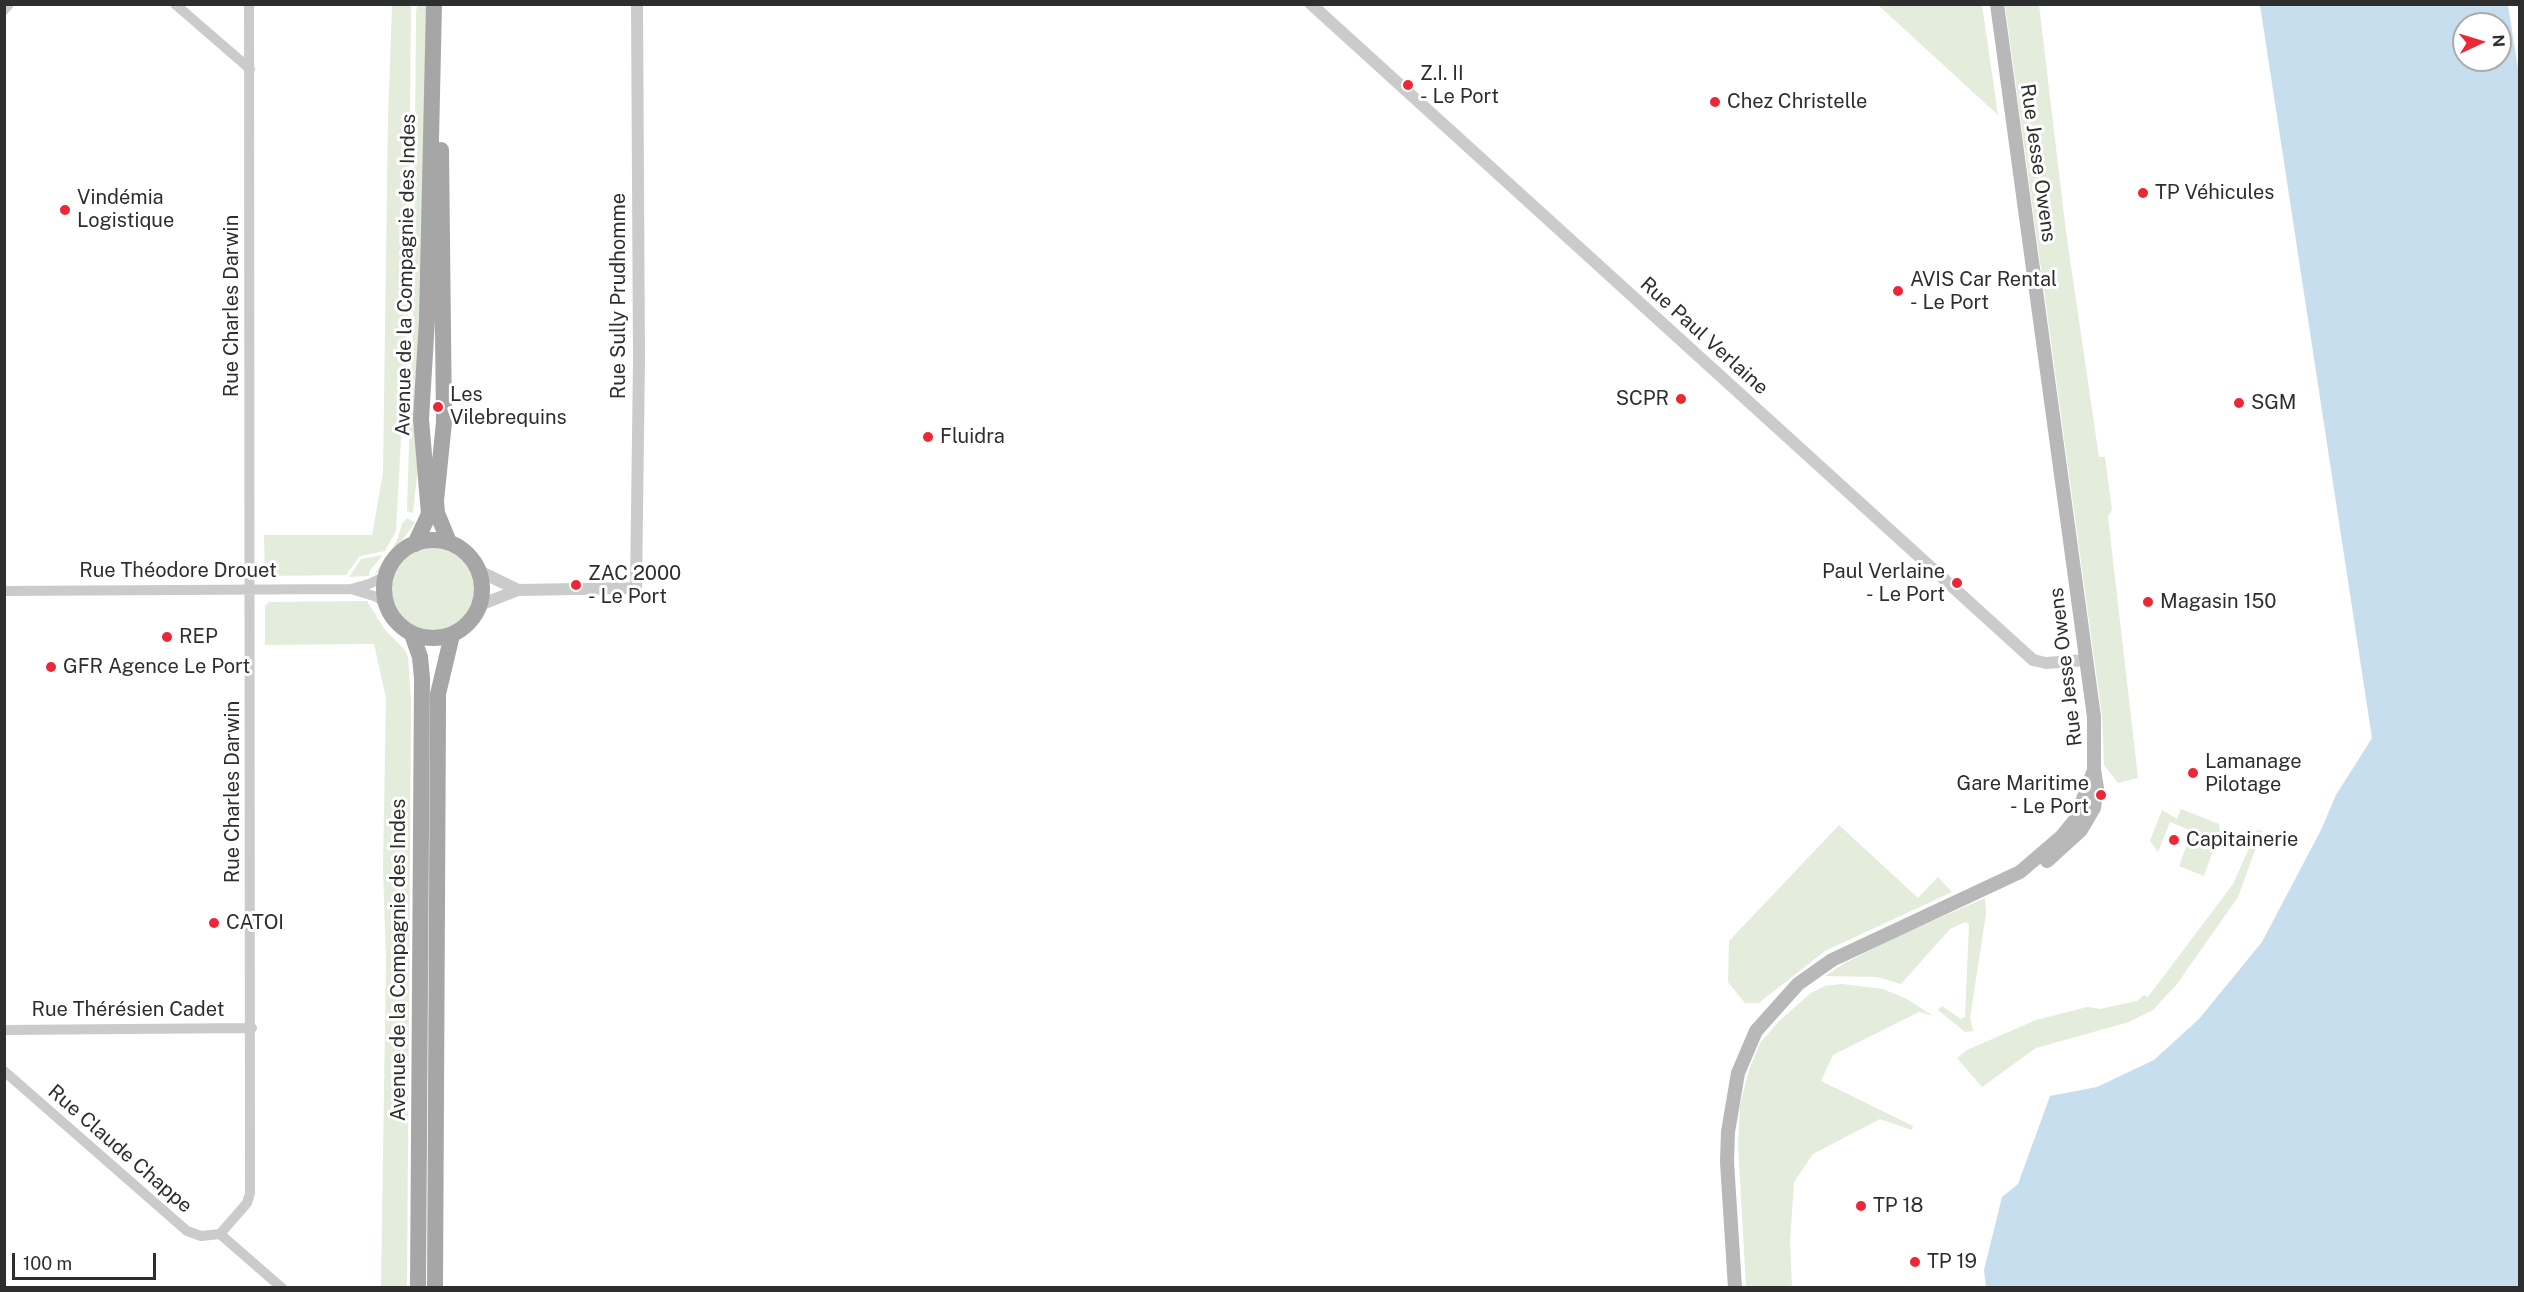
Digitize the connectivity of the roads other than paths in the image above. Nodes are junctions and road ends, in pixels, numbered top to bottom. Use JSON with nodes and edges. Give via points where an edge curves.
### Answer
{"nodes":[{"id":1,"x":9,"y":4,"type":"edge"},
{"id":2,"x":175,"y":4,"type":"edge"},
{"id":3,"x":249,"y":4,"type":"edge"},
{"id":4,"x":434,"y":4,"type":"edge"},
{"id":5,"x":443,"y":4,"type":"edge"},
{"id":6,"x":637,"y":4,"type":"edge"},
{"id":7,"x":1311,"y":4,"type":"edge"},
{"id":8,"x":1997,"y":4,"type":"edge"},
{"id":9,"x":4,"y":10,"type":"edge"},
{"id":10,"x":250,"y":69,"type":"junction"},
{"id":11,"x":449,"y":542,"type":"junction"},
{"id":12,"x":415,"y":544,"type":"junction"},
{"id":13,"x":479,"y":571,"type":"junction"},
{"id":14,"x":386,"y":576,"type":"junction"},
{"id":15,"x":251,"y":589,"type":"junction"},
{"id":16,"x":351,"y":589,"type":"junction"},
{"id":17,"x":518,"y":590,"type":"junction"},
{"id":18,"x":4,"y":591,"type":"edge"},
{"id":19,"x":387,"y":604,"type":"junction"},
{"id":20,"x":480,"y":605,"type":"junction"},
{"id":21,"x":412,"y":634,"type":"junction"},
{"id":22,"x":452,"y":635,"type":"junction"},
{"id":23,"x":2086,"y":660,"type":"junction"},
{"id":24,"x":252,"y":1028,"type":"junction"},
{"id":25,"x":4,"y":1030,"type":"edge"},
{"id":26,"x":4,"y":1071,"type":"edge"},
{"id":27,"x":220,"y":1234,"type":"junction"},
{"id":28,"x":282,"y":1287,"type":"edge"},
{"id":29,"x":418,"y":1287,"type":"edge"},
{"id":30,"x":435,"y":1287,"type":"edge"},
{"id":31,"x":1735,"y":1287,"type":"edge"}],
"edges":[{"from":1,"to":9,"type":"street"},
{"from":2,"to":10,"type":"street"},
{"from":3,"to":10,"type":"street","name":"Rue Charles Darwin"},
{"from":4,"to":12,"type":"main road","name":"Avenue de la Compagnie des Indes","via":[[421,419],[429,514]]},
{"from":5,"to":11,"type":"main road","name":"Avenue de la Compagnie des Indes","via":[[444,422],[436,501]]},
{"from":6,"to":17,"type":"street","name":"Rue Sully Prudhomme","via":[[636,588]]},
{"from":7,"to":23,"type":"street","name":"Rue Paul Verlaine","via":[[2033,660]]},
{"from":8,"to":23,"type":"main road","name":"Rue Jesse Owens"},
{"from":10,"to":15,"type":"street","name":"Rue Charles Darwin"},
{"from":11,"to":12,"type":"main road","via":[[426,540]]},
{"from":11,"to":13,"type":"main road","via":[[467,553]]},
{"from":12,"to":14,"type":"main road","via":[[392,562]]},
{"from":13,"to":17,"type":"street"},
{"from":13,"to":20,"type":"main road"},
{"from":14,"to":16,"type":"street","name":"Rue Théodore Drouet"},
{"from":14,"to":19,"type":"main road"},
{"from":15,"to":16,"type":"street","name":"Rue Théodore Drouet"},
{"from":15,"to":18,"type":"street","name":"Rue Théodore Drouet"},
{"from":15,"to":24,"type":"street","name":"Rue Charles Darwin"},
{"from":16,"to":19,"type":"street","name":"Rue Théodore Drouet"},
{"from":17,"to":20,"type":"street"},
{"from":19,"to":21,"type":"main road","via":[[396,621]]},
{"from":20,"to":22,"type":"main road","via":[[470,623]]},
{"from":21,"to":22,"type":"main road","via":[[432,639]]},
{"from":21,"to":29,"type":"main road","name":"Avenue de la Compagnie des Indes","via":[[422,678]]},
{"from":22,"to":30,"type":"main road","name":"Avenue de la Compagnie des Indes","via":[[438,694]]},
{"from":23,"to":31,"type":"main road","name":"Rue Jesse Owens","via":[[2096,739],[2097,788],[2094,808],[2081,830],[2044,863],[1832,960],[1798,984],[1756,1031],[1738,1073],[1728,1132],[1726,1162]]},
{"from":24,"to":25,"type":"street","name":"Rue Thérésien Cadet"},
{"from":24,"to":27,"type":"street","name":"Rue Charles Darwin","via":[[250,1192],[247,1203]]},
{"from":26,"to":27,"type":"street","name":"Rue Claude Chappe","via":[[188,1231],[201,1236]]},
{"from":27,"to":28,"type":"street"}]}
